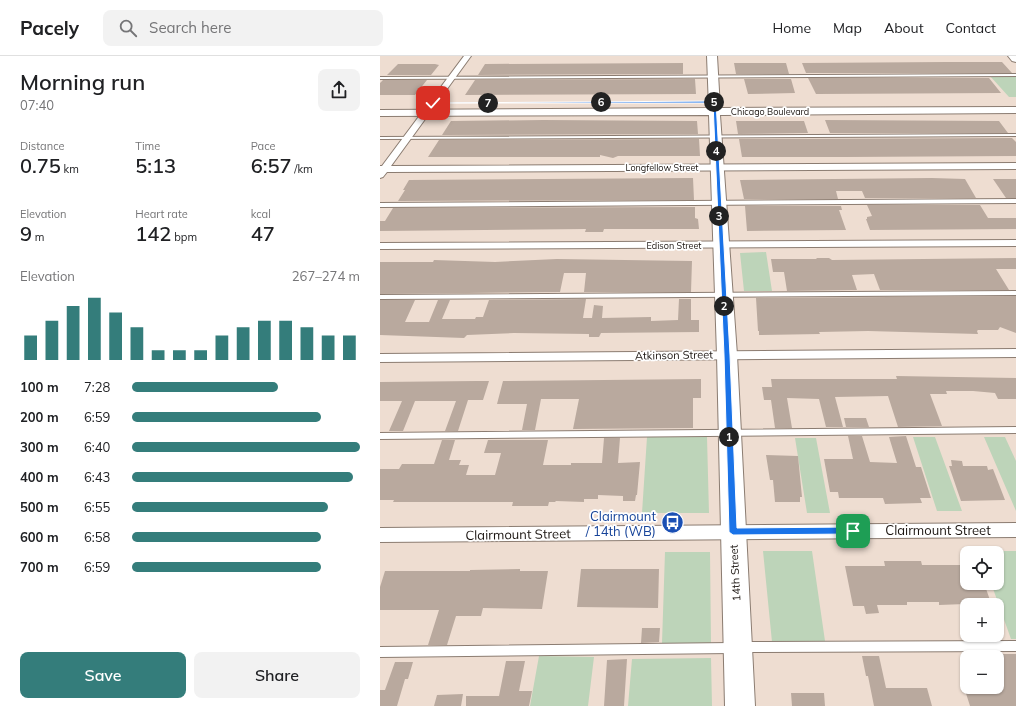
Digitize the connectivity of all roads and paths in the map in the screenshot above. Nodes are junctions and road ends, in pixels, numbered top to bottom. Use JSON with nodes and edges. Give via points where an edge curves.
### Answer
{"nodes":[{"id":1,"x":468,"y":56,"type":"edge"},
{"id":2,"x":712,"y":56,"type":"edge"},
{"id":3,"x":1013,"y":56,"type":"edge"},
{"id":4,"x":1016,"y":59,"type":"edge"},
{"id":5,"x":1016,"y":75,"type":"edge"},
{"id":6,"x":714,"y":76,"type":"junction"},
{"id":7,"x":380,"y":78,"type":"edge"},
{"id":8,"x":451,"y":78,"type":"junction"},
{"id":9,"x":1016,"y":100,"type":"edge"},
{"id":10,"x":380,"y":103,"type":"edge"},
{"id":11,"x":433,"y":103,"type":"junction"},
{"id":12,"x":892,"y":106,"type":"junction"},
{"id":13,"x":572,"y":107,"type":"junction"},
{"id":14,"x":714,"y":107,"type":"junction"},
{"id":15,"x":1016,"y":110,"type":"edge"},
{"id":16,"x":380,"y":113,"type":"edge"},
{"id":17,"x":425,"y":113,"type":"junction"},
{"id":18,"x":1016,"y":135,"type":"edge"},
{"id":19,"x":716,"y":137,"type":"junction"},
{"id":20,"x":380,"y":138,"type":"edge"},
{"id":21,"x":406,"y":138,"type":"junction"},
{"id":22,"x":1016,"y":166,"type":"edge"},
{"id":23,"x":717,"y":167,"type":"junction"},
{"id":24,"x":382,"y":171,"type":"edge"},
{"id":25,"x":1016,"y":201,"type":"edge"},
{"id":26,"x":718,"y":202,"type":"junction"},
{"id":27,"x":380,"y":205,"type":"edge"},
{"id":28,"x":1016,"y":243,"type":"edge"},
{"id":29,"x":720,"y":244,"type":"junction"},
{"id":30,"x":380,"y":246,"type":"edge"},
{"id":31,"x":1016,"y":293,"type":"edge"},
{"id":32,"x":723,"y":294,"type":"junction"},
{"id":33,"x":380,"y":297,"type":"edge"},
{"id":34,"x":1016,"y":353,"type":"edge"},
{"id":35,"x":727,"y":355,"type":"junction"},
{"id":36,"x":380,"y":358,"type":"edge"},
{"id":37,"x":1016,"y":430,"type":"edge"},
{"id":38,"x":729,"y":433,"type":"junction"},
{"id":39,"x":380,"y":436,"type":"edge"},
{"id":40,"x":1016,"y":530,"type":"edge"},
{"id":41,"x":733,"y":532,"type":"junction"},
{"id":42,"x":380,"y":535,"type":"edge"},
{"id":43,"x":1016,"y":646,"type":"edge"},
{"id":44,"x":738,"y":648,"type":"junction"},
{"id":45,"x":380,"y":652,"type":"edge"},
{"id":46,"x":740,"y":706,"type":"edge"}],
"edges":[{"from":1,"to":8,"type":"street"},
{"from":2,"to":6,"type":"street","name":"14th Street"},
{"from":3,"to":4,"type":"street"},
{"from":5,"to":6,"type":"lane"},
{"from":6,"to":8,"type":"lane"},
{"from":6,"to":14,"type":"street","name":"14th Street"},
{"from":7,"to":8,"type":"lane"},
{"from":8,"to":11,"type":"street"},
{"from":9,"to":12,"type":"street","name":"Chicago Boulevard"},
{"from":10,"to":11,"type":"street","name":"Chicago Boulevard"},
{"from":11,"to":13,"type":"street","name":"Chicago Boulevard"},
{"from":11,"to":17,"type":"street"},
{"from":12,"to":14,"type":"street","name":"Chicago Boulevard"},
{"from":12,"to":15,"type":"street","name":"Chicago Boulevard"},
{"from":13,"to":14,"type":"street","name":"Chicago Boulevard"},
{"from":13,"to":17,"type":"street","name":"Chicago Boulevard"},
{"from":14,"to":19,"type":"street","name":"14th Street"},
{"from":16,"to":17,"type":"street","name":"Chicago Boulevard"},
{"from":17,"to":21,"type":"street"},
{"from":18,"to":19,"type":"lane"},
{"from":19,"to":21,"type":"lane"},
{"from":19,"to":23,"type":"street","name":"14th Street"},
{"from":20,"to":21,"type":"lane"},
{"from":21,"to":24,"type":"street"},
{"from":22,"to":23,"type":"street","name":"Longfellow Street"},
{"from":23,"to":24,"type":"street","name":"Longfellow Street"},
{"from":23,"to":26,"type":"street","name":"14th Street"},
{"from":25,"to":26,"type":"lane"},
{"from":26,"to":27,"type":"lane"},
{"from":26,"to":29,"type":"street","name":"14th Street"},
{"from":28,"to":29,"type":"street","name":"Edison Street"},
{"from":29,"to":30,"type":"street","name":"Edison Street"},
{"from":29,"to":32,"type":"street","name":"14th Street"},
{"from":31,"to":32,"type":"lane"},
{"from":32,"to":33,"type":"lane"},
{"from":32,"to":35,"type":"street","name":"14th Street"},
{"from":34,"to":35,"type":"street","name":"Atkinson Street"},
{"from":35,"to":36,"type":"street","name":"Atkinson Street"},
{"from":35,"to":38,"type":"street","name":"14th Street"},
{"from":37,"to":38,"type":"lane"},
{"from":38,"to":39,"type":"lane"},
{"from":38,"to":41,"type":"street","name":"14th Street"},
{"from":40,"to":41,"type":"street","name":"Clairmount Street"},
{"from":41,"to":42,"type":"street","name":"Clairmount Street"},
{"from":41,"to":44,"type":"street","name":"14th Street"},
{"from":43,"to":44,"type":"lane"},
{"from":44,"to":45,"type":"lane"},
{"from":44,"to":46,"type":"street","name":"14th Street"}]}
